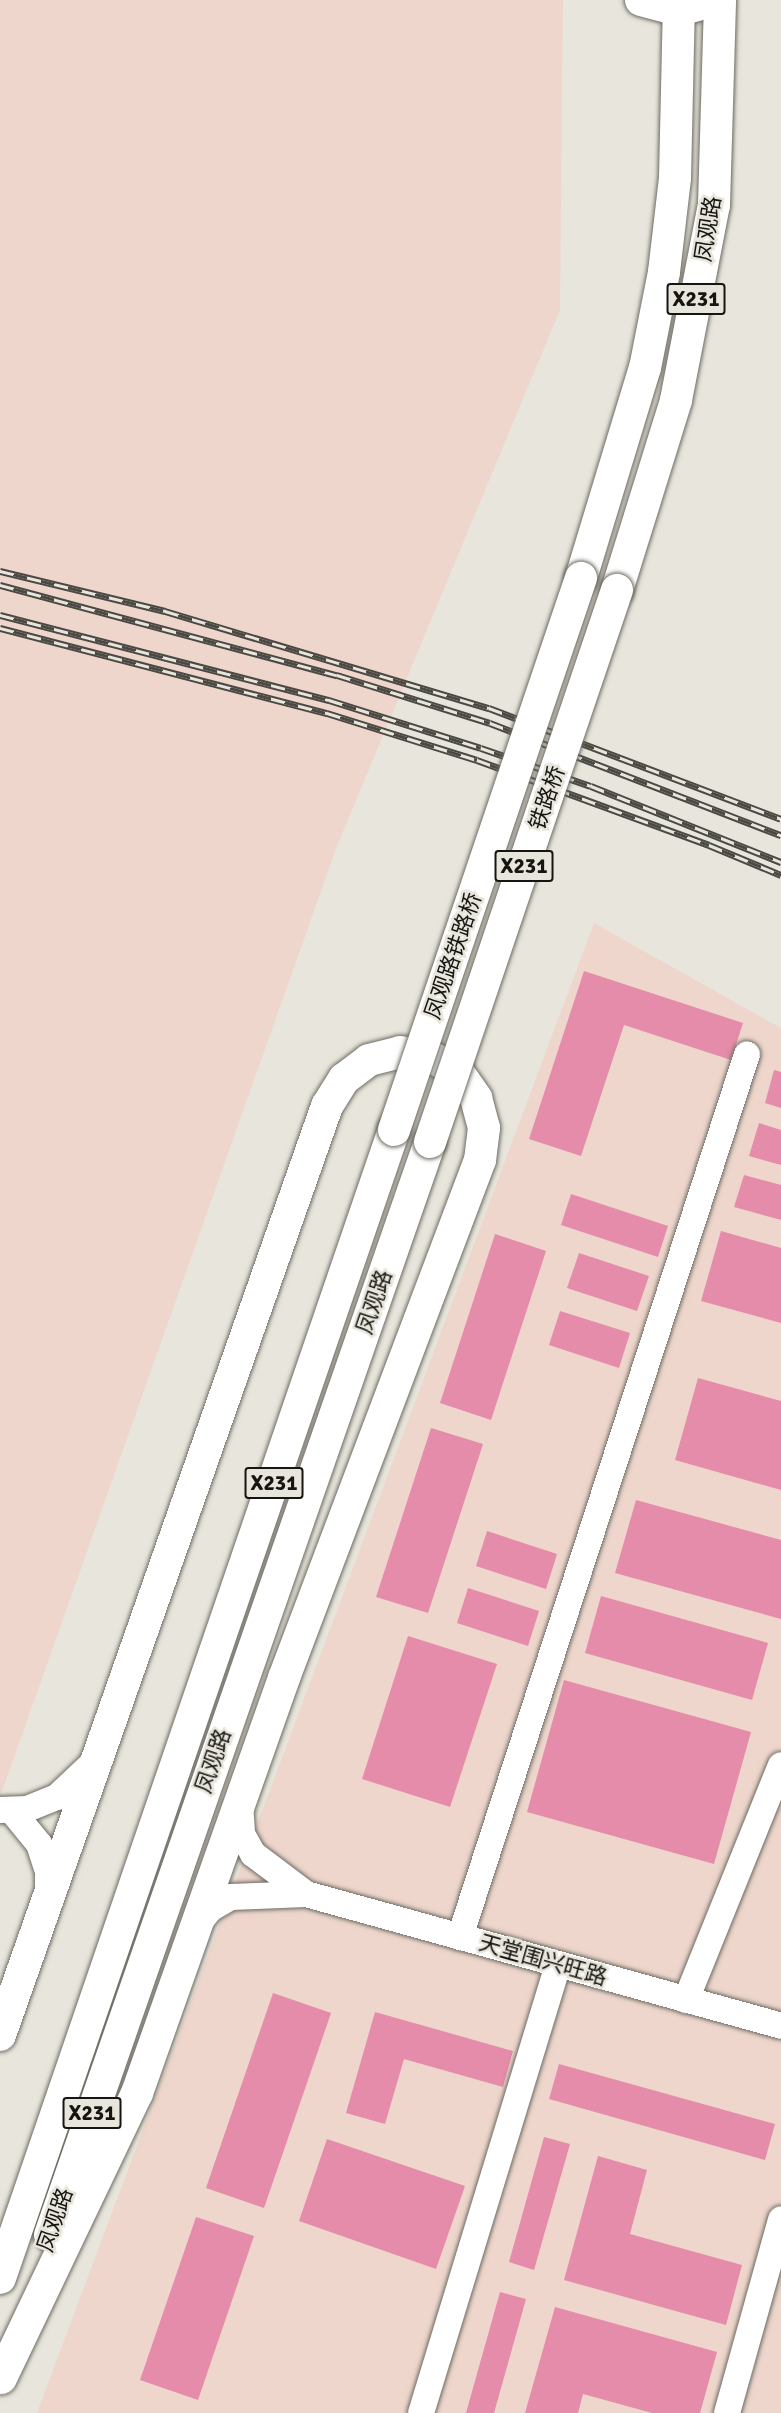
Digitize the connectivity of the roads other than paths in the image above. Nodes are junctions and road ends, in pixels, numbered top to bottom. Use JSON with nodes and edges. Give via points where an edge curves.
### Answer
{"nodes":[{"id":1,"x":641,"y":0,"type":"edge"},
{"id":2,"x":719,"y":0,"type":"edge"},
{"id":3,"x":679,"y":5,"type":"edge"},
{"id":4,"x":580,"y":578,"type":"joint"},
{"id":5,"x":617,"y":590,"type":"joint"},
{"id":6,"x":747,"y":1054,"type":"dead end"},
{"id":7,"x":394,"y":1130,"type":"joint"},
{"id":8,"x":430,"y":1142,"type":"joint"},
{"id":9,"x":304,"y":1503,"type":"junction"},
{"id":10,"x":284,"y":1677,"type":"junction"},
{"id":11,"x":101,"y":1750,"type":"junction"},
{"id":12,"x":781,"y":1765,"type":"edge"},
{"id":13,"x":240,"y":1801,"type":"junction"},
{"id":14,"x":6,"y":1811,"type":"edge"},
{"id":15,"x":306,"y":1894,"type":"junction"},
{"id":16,"x":47,"y":1901,"type":"junction"},
{"id":17,"x":195,"y":1929,"type":"junction"},
{"id":18,"x":460,"y":1937,"type":"junction"},
{"id":19,"x":558,"y":1964,"type":"junction"},
{"id":20,"x":686,"y":2000,"type":"junction"},
{"id":21,"x":781,"y":2026,"type":"edge"},
{"id":22,"x":0,"y":2035,"type":"edge"},
{"id":23,"x":781,"y":2219,"type":"edge"},
{"id":24,"x":0,"y":2278,"type":"edge"},
{"id":25,"x":0,"y":2379,"type":"edge"},
{"id":26,"x":421,"y":2413,"type":"edge"},
{"id":27,"x":727,"y":2413,"type":"edge"}],
"edges":[{"from":1,"to":3,"type":"main road"},
{"from":2,"to":3,"type":"main road"},
{"from":2,"to":5,"type":"main road","name":"凤观路","number":"X231","via":[[714,205],[676,400]]},
{"from":3,"to":4,"type":"main road","name":"凤观路","number":"X231","via":[[675,178],[664,272],[645,368]]},
{"from":4,"to":7,"type":"main road","name":"凤观路铁路桥","number":"X231","bridge":true},
{"from":5,"to":8,"type":"main road","name":"铁路桥","number":"X231","bridge":true},
{"from":6,"to":18,"type":"street"},
{"from":7,"to":24,"type":"main road","name":"凤观路","number":"X231"},
{"from":8,"to":9,"type":"main road","name":"凤观路","number":"X231"},
{"from":9,"to":10,"type":"main road"},
{"from":9,"to":25,"type":"main road","name":"凤观路","number":"X231"},
{"from":10,"to":11,"type":"main road","via":[[483,1144],[482,1113],[468,1084],[445,1063],[415,1053],[384,1054],[355,1068],[327,1106]]},
{"from":10,"to":13,"type":"main road"},
{"from":11,"to":14,"type":"street","via":[[71,1788],[43,1804]]},
{"from":11,"to":16,"type":"main road"},
{"from":12,"to":20,"type":"street"},
{"from":13,"to":15,"type":"street","via":[[239,1823],[253,1854]]},
{"from":13,"to":17,"type":"main road"},
{"from":14,"to":16,"type":"street","via":[[39,1844],[48,1872]]},
{"from":15,"to":17,"type":"street","via":[[231,1897],[210,1909]]},
{"from":15,"to":18,"type":"street","name":"天堂围兴旺路"},
{"from":16,"to":22,"type":"main road"},
{"from":17,"to":25,"type":"main road","via":[[137,2093]]},
{"from":18,"to":19,"type":"street","name":"天堂围兴旺路"},
{"from":19,"to":20,"type":"street","name":"天堂围兴旺路"},
{"from":19,"to":26,"type":"street"},
{"from":20,"to":21,"type":"street","name":"天堂围兴旺路"},
{"from":23,"to":27,"type":"street"}]}
